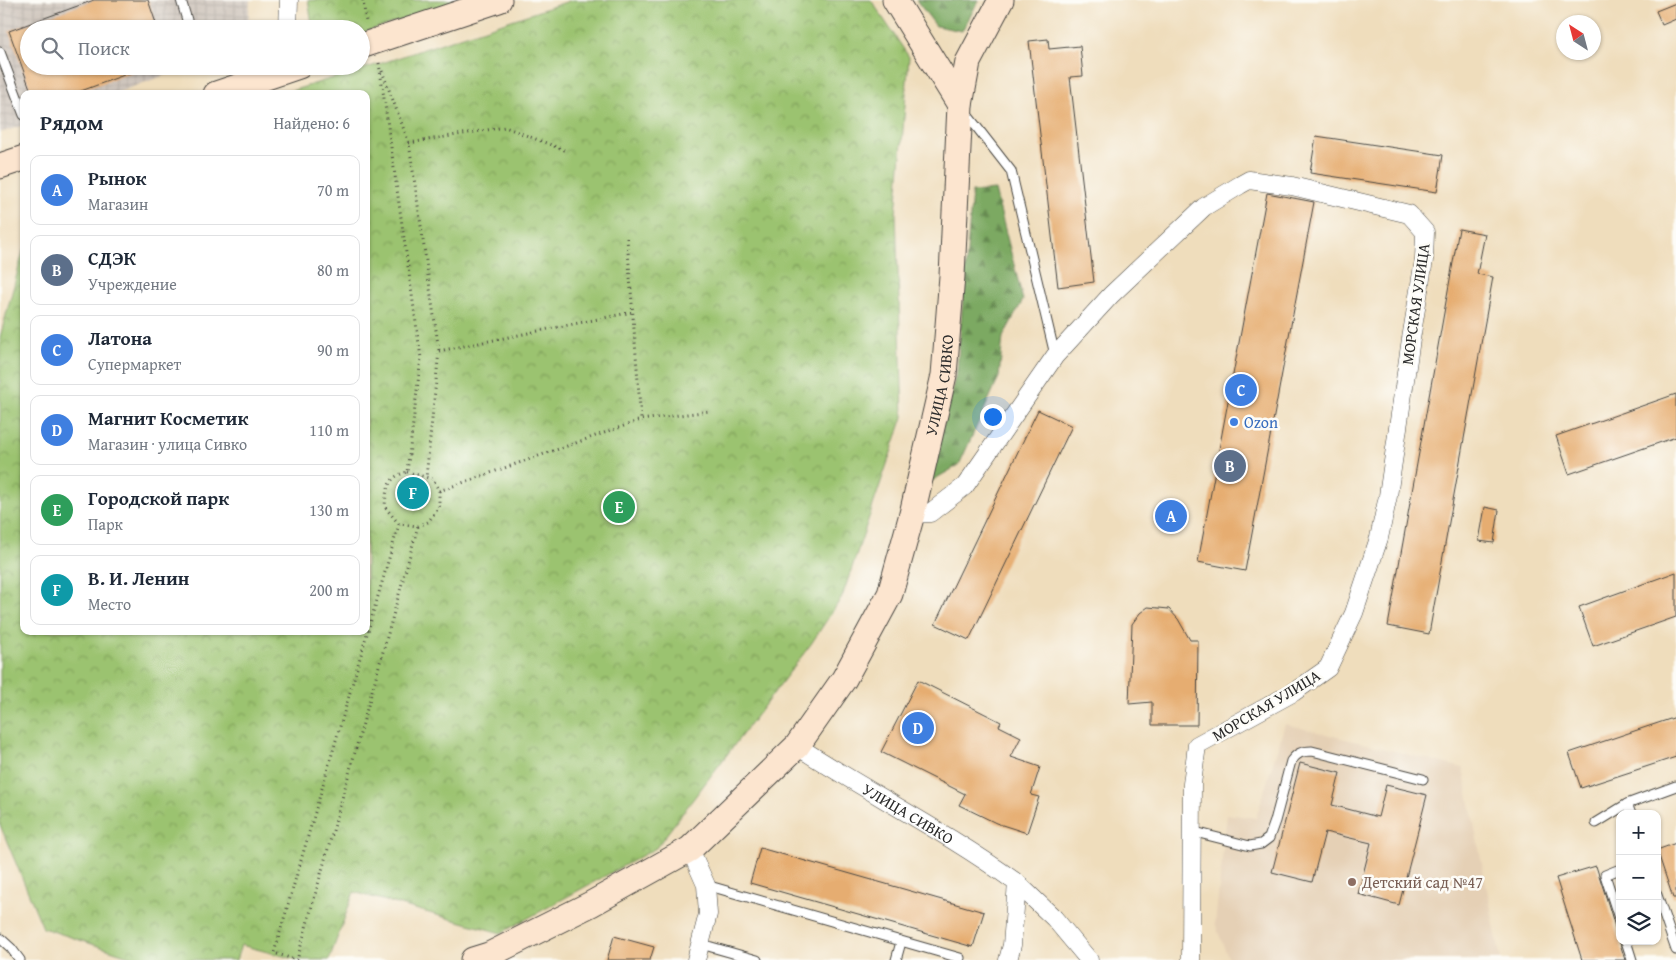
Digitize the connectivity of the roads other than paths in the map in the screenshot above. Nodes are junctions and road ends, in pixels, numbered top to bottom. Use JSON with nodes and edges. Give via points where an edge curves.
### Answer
{"nodes":[{"id":1,"x":181,"y":0,"type":"edge"},
{"id":2,"x":289,"y":0,"type":"edge"},
{"id":3,"x":499,"y":0,"type":"edge"},
{"id":4,"x":895,"y":0,"type":"edge"},
{"id":5,"x":1001,"y":0,"type":"edge"},
{"id":6,"x":187,"y":20,"type":"dead end"},
{"id":7,"x":288,"y":20,"type":"edge"},
{"id":8,"x":370,"y":51,"type":"edge"},
{"id":9,"x":0,"y":52,"type":"edge"},
{"id":10,"x":269,"y":75,"type":"edge"},
{"id":11,"x":227,"y":90,"type":"edge"},
{"id":12,"x":20,"y":104,"type":"edge"},
{"id":13,"x":960,"y":105,"type":"junction"},
{"id":14,"x":20,"y":159,"type":"edge"},
{"id":15,"x":0,"y":166,"type":"edge"},
{"id":16,"x":1055,"y":356,"type":"junction"},
{"id":17,"x":912,"y":514,"type":"junction"},
{"id":18,"x":797,"y":746,"type":"junction"},
{"id":19,"x":1423,"y":779,"type":"dead end"},
{"id":20,"x":1676,"y":786,"type":"edge"},
{"id":21,"x":1628,"y":804,"type":"junction"},
{"id":22,"x":1629,"y":810,"type":"edge"},
{"id":23,"x":1596,"y":823,"type":"dead end"},
{"id":24,"x":1191,"y":831,"type":"junction"},
{"id":25,"x":690,"y":849,"type":"junction"},
{"id":26,"x":1616,"y":870,"type":"edge"},
{"id":27,"x":1017,"y":883,"type":"junction"},
{"id":28,"x":706,"y":885,"type":"junction"},
{"id":29,"x":1659,"y":900,"type":"edge"},
{"id":30,"x":1616,"y":908,"type":"edge"},
{"id":31,"x":0,"y":938,"type":"edge"},
{"id":32,"x":901,"y":942,"type":"junction"},
{"id":33,"x":1627,"y":945,"type":"edge"},
{"id":34,"x":1676,"y":950,"type":"edge"},
{"id":35,"x":698,"y":952,"type":"edge"},
{"id":36,"x":960,"y":958,"type":"dead end"},
{"id":37,"x":20,"y":960,"type":"edge"},
{"id":38,"x":473,"y":960,"type":"edge"},
{"id":39,"x":757,"y":960,"type":"edge"},
{"id":40,"x":896,"y":960,"type":"edge"},
{"id":41,"x":1008,"y":960,"type":"edge"},
{"id":42,"x":1089,"y":960,"type":"edge"},
{"id":43,"x":1191,"y":960,"type":"edge"},
{"id":44,"x":1632,"y":960,"type":"edge"}],
"edges":[{"from":1,"to":6,"type":"lane"},
{"from":2,"to":7,"type":"street"},
{"from":3,"to":8,"type":"street"},
{"from":4,"to":13,"type":"street"},
{"from":5,"to":13,"type":"street","name":"УЛИЦА СИВКО","via":[[968,62]]},
{"from":9,"to":12,"type":"lane"},
{"from":10,"to":11,"type":"street"},
{"from":13,"to":16,"type":"lane","via":[[1011,171]]},
{"from":13,"to":17,"type":"street","name":"УЛИЦА СИВКО","via":[[944,376]]},
{"from":14,"to":15,"type":"street"},
{"from":16,"to":17,"type":"street","name":"МОРСКАЯ УЛИЦА","via":[[965,486],[930,513]]},
{"from":16,"to":24,"type":"street","name":"МОРСКАЯ УЛИЦА","via":[[1111,295],[1204,207],[1249,180],[1292,186],[1409,214],[1425,232],[1424,260],[1388,496],[1354,613],[1328,668],[1294,692],[1197,745]]},
{"from":17,"to":18,"type":"street","name":"УЛИЦА СИВКО","via":[[890,594],[844,679]]},
{"from":18,"to":25,"type":"street","name":"УЛИЦА СИВКО"},
{"from":18,"to":27,"type":"street","name":"УЛИЦА СИВКО","via":[[989,862]]},
{"from":19,"to":24,"type":"lane","via":[[1312,751],[1301,752],[1292,761],[1269,838],[1261,844],[1250,846]]},
{"from":20,"to":21,"type":"lane"},
{"from":21,"to":22,"type":"lane"},
{"from":21,"to":23,"type":"lane"},
{"from":24,"to":43,"type":"street","name":"МОРСКАЯ УЛИЦА"},
{"from":25,"to":28,"type":"street"},
{"from":25,"to":38,"type":"street","name":"УЛИЦА СИВКО","via":[[591,904]]},
{"from":26,"to":30,"type":"lane","via":[[1605,874]]},
{"from":27,"to":41,"type":"street"},
{"from":27,"to":42,"type":"street","name":"УЛИЦА СИВКО","via":[[1054,918]]},
{"from":28,"to":32,"type":"lane"},
{"from":28,"to":35,"type":"street","via":[[708,914]]},
{"from":29,"to":34,"type":"lane"},
{"from":31,"to":37,"type":"lane"},
{"from":32,"to":36,"type":"lane"},
{"from":32,"to":40,"type":"lane"},
{"from":33,"to":44,"type":"lane"},
{"from":35,"to":39,"type":"lane"}]}
